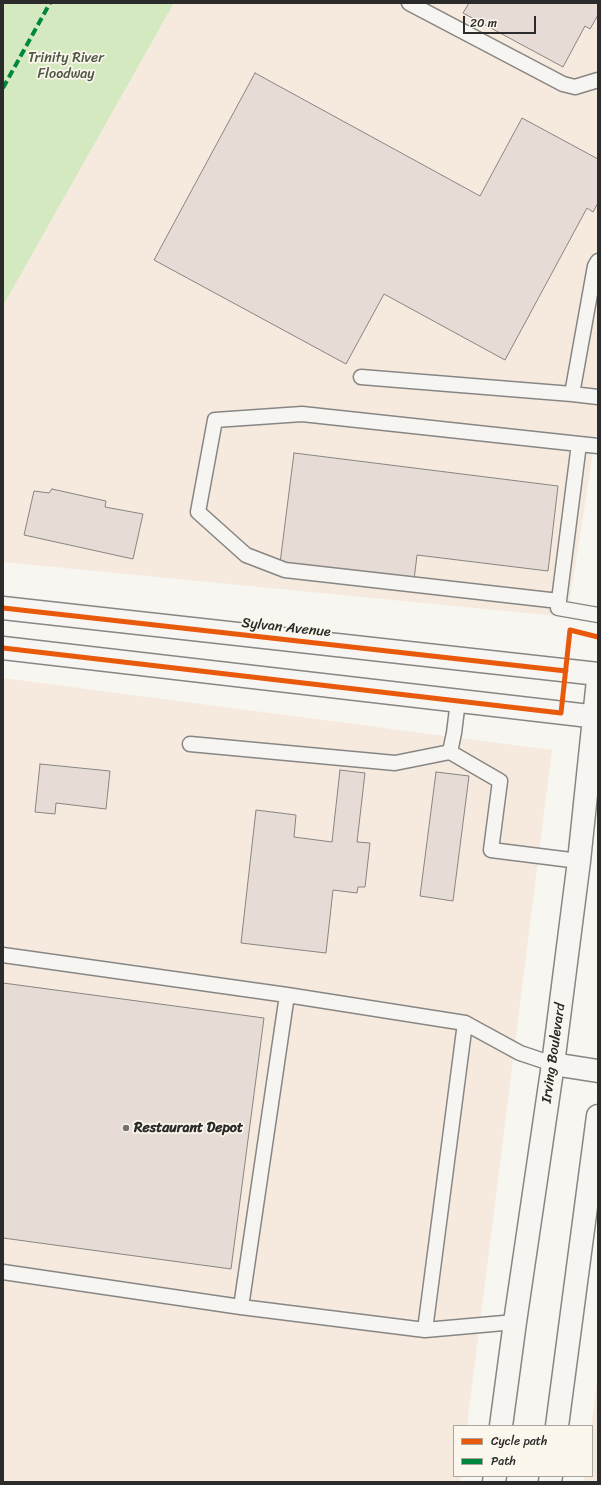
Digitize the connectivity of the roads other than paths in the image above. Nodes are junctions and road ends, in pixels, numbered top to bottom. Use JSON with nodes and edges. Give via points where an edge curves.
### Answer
{"nodes":[{"id":1,"x":408,"y":3,"type":"edge"},
{"id":2,"x":598,"y":80,"type":"edge"},
{"id":3,"x":598,"y":261,"type":"edge"},
{"id":4,"x":361,"y":377,"type":"dead end"},
{"id":5,"x":572,"y":394,"type":"junction"},
{"id":6,"x":598,"y":397,"type":"edge"},
{"id":7,"x":579,"y":444,"type":"junction"},
{"id":8,"x":598,"y":446,"type":"edge"},
{"id":9,"x":559,"y":601,"type":"junction"},
{"id":10,"x":3,"y":608,"type":"edge"},
{"id":11,"x":598,"y":615,"type":"edge"},
{"id":12,"x":3,"y":648,"type":"edge"},
{"id":13,"x":598,"y":674,"type":"edge"},
{"id":14,"x":598,"y":680,"type":"edge"},
{"id":15,"x":458,"y":701,"type":"junction"},
{"id":16,"x":596,"y":717,"type":"edge"},
{"id":17,"x":190,"y":744,"type":"dead end"},
{"id":18,"x":450,"y":752,"type":"junction"},
{"id":19,"x":579,"y":861,"type":"junction"},
{"id":20,"x":3,"y":955,"type":"edge"},
{"id":21,"x":287,"y":995,"type":"junction"},
{"id":22,"x":465,"y":1023,"type":"junction"},
{"id":23,"x":553,"y":1064,"type":"junction"},
{"id":24,"x":598,"y":1071,"type":"edge"},
{"id":25,"x":598,"y":1116,"type":"edge"},
{"id":26,"x":3,"y":1272,"type":"edge"},
{"id":27,"x":241,"y":1307,"type":"junction"},
{"id":28,"x":515,"y":1322,"type":"junction"},
{"id":29,"x":425,"y":1330,"type":"junction"},
{"id":30,"x":501,"y":1425,"type":"edge"},
{"id":31,"x":557,"y":1425,"type":"edge"}],
"edges":[{"from":1,"to":2,"type":"lane","via":[[563,84],[575,87]]},
{"from":3,"to":5,"type":"lane"},
{"from":4,"to":5,"type":"lane"},
{"from":5,"to":6,"type":"lane"},
{"from":7,"to":8,"type":"lane"},
{"from":7,"to":9,"type":"lane"},
{"from":7,"to":9,"type":"lane","via":[[302,414],[215,420],[198,512],[246,555],[285,570]]},
{"from":9,"to":11,"type":"lane","via":[[558,608]]},
{"from":10,"to":13,"type":"main road","name":"Sylvan Avenue"},
{"from":12,"to":15,"type":"main road"},
{"from":14,"to":16,"type":"main road","name":"Irving Boulevard"},
{"from":15,"to":16,"type":"main road"},
{"from":15,"to":18,"type":"lane"},
{"from":16,"to":19,"type":"main road","name":"Irving Boulevard"},
{"from":17,"to":18,"type":"lane","via":[[395,764]]},
{"from":18,"to":19,"type":"lane","via":[[500,781],[491,850]]},
{"from":19,"to":23,"type":"main road","name":"Irving Boulevard"},
{"from":20,"to":21,"type":"lane"},
{"from":21,"to":22,"type":"lane"},
{"from":21,"to":27,"type":"lane"},
{"from":22,"to":23,"type":"lane","via":[[520,1053]]},
{"from":22,"to":29,"type":"lane"},
{"from":23,"to":24,"type":"main road"},
{"from":23,"to":28,"type":"main road","name":"Irving Boulevard"},
{"from":25,"to":31,"type":"main road"},
{"from":26,"to":27,"type":"lane"},
{"from":27,"to":29,"type":"lane"},
{"from":28,"to":29,"type":"lane"},
{"from":28,"to":30,"type":"main road","name":"Irving Boulevard"}]}
